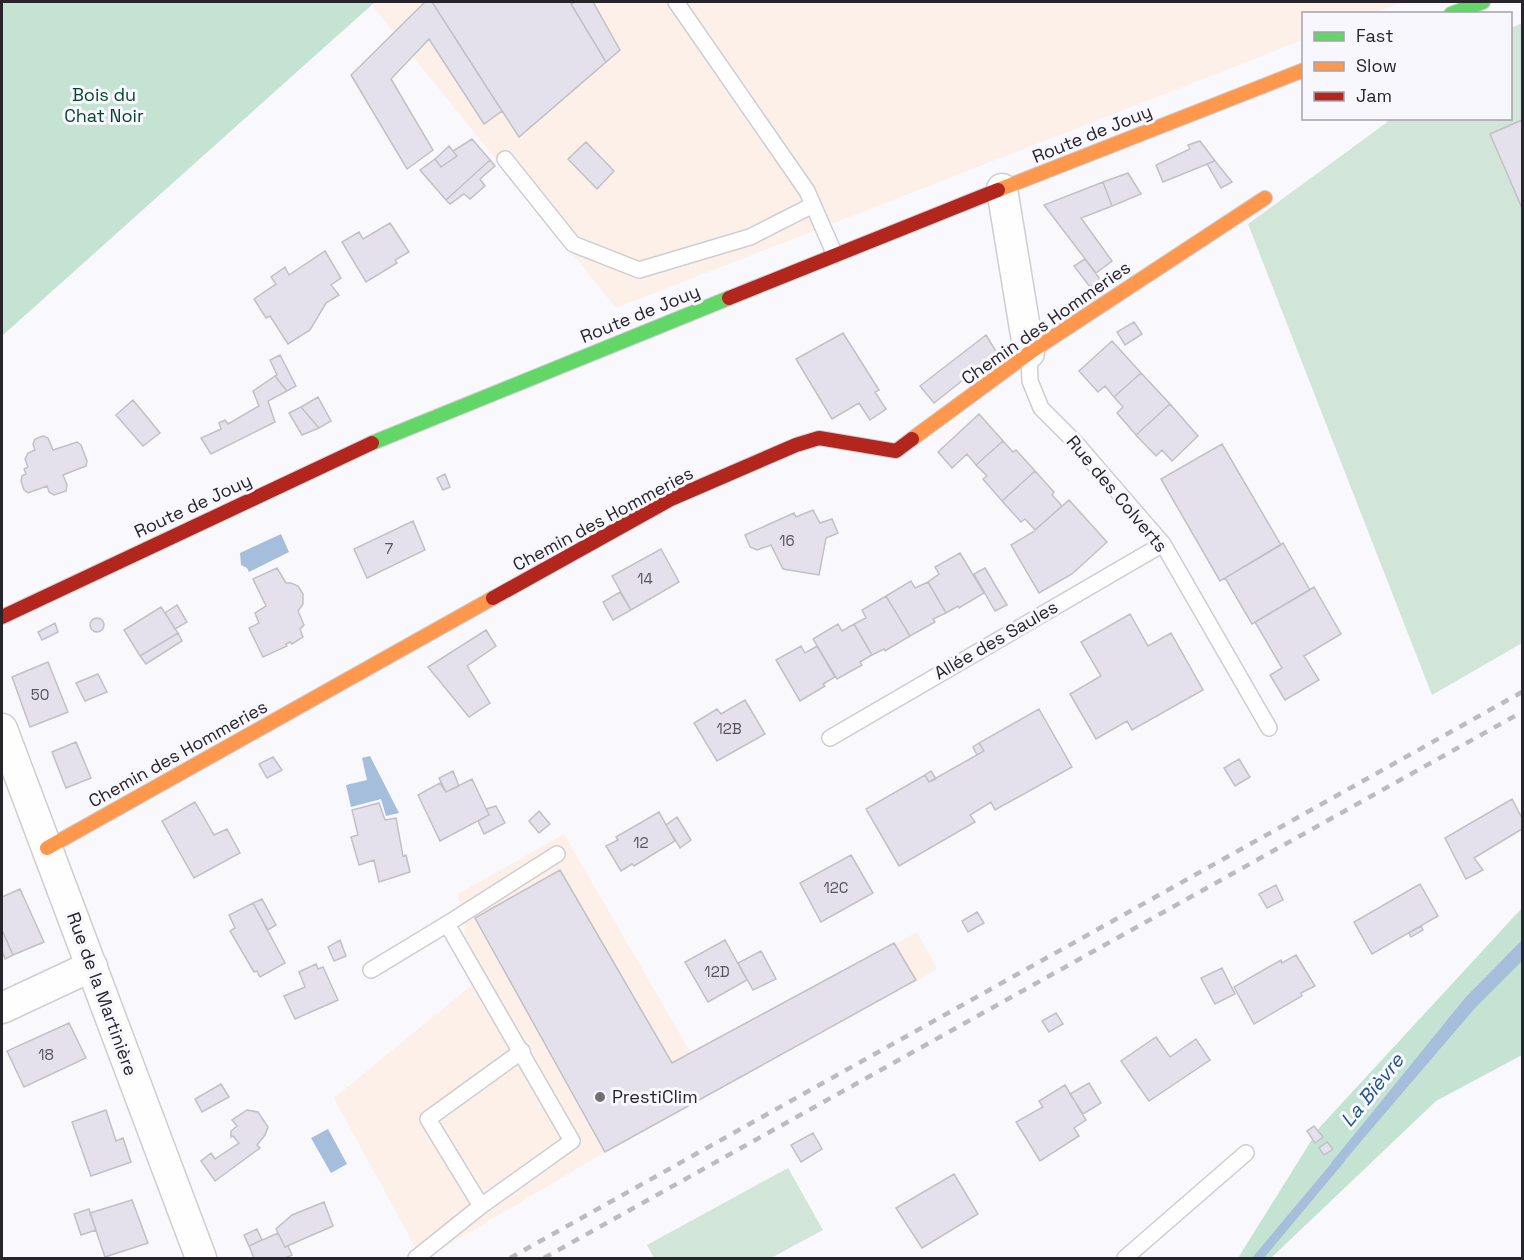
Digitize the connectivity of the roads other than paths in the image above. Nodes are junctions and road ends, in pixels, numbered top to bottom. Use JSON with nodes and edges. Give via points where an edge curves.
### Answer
{"nodes":[{"id":1,"x":676,"y":2,"type":"edge"},
{"id":2,"x":1483,"y":2,"type":"edge"},
{"id":3,"x":1453,"y":9,"type":"edge"},
{"id":4,"x":1302,"y":71,"type":"edge"},
{"id":5,"x":505,"y":159,"type":"dead end"},
{"id":6,"x":1002,"y":189,"type":"junction"},
{"id":7,"x":1265,"y":198,"type":"dead end"},
{"id":8,"x":813,"y":205,"type":"junction"},
{"id":9,"x":835,"y":255,"type":"junction"},
{"id":10,"x":1029,"y":353,"type":"junction"},
{"id":11,"x":1163,"y":544,"type":"junction"},
{"id":12,"x":2,"y":616,"type":"edge"},
{"id":13,"x":1269,"y":728,"type":"dead end"},
{"id":14,"x":2,"y":729,"type":"edge"},
{"id":15,"x":830,"y":738,"type":"dead end"},
{"id":16,"x":47,"y":848,"type":"junction"},
{"id":17,"x":557,"y":855,"type":"dead end"},
{"id":18,"x":447,"y":924,"type":"junction"},
{"id":19,"x":92,"y":966,"type":"junction"},
{"id":20,"x":370,"y":970,"type":"dead end"},
{"id":21,"x":2,"y":1008,"type":"edge"},
{"id":22,"x":522,"y":1052,"type":"junction"},
{"id":23,"x":1246,"y":1153,"type":"dead end"},
{"id":24,"x":481,"y":1206,"type":"junction"},
{"id":25,"x":201,"y":1258,"type":"edge"},
{"id":26,"x":416,"y":1258,"type":"edge"},
{"id":27,"x":1125,"y":1258,"type":"edge"}],
"edges":[{"from":1,"to":8,"type":"lane"},
{"from":2,"to":3,"type":"main road"},
{"from":4,"to":6,"type":"main road","name":"Route de Jouy"},
{"from":5,"to":8,"type":"lane","via":[[573,244],[639,270],[750,237]]},
{"from":6,"to":9,"type":"main road","name":"Route de Jouy"},
{"from":6,"to":10,"type":"street"},
{"from":7,"to":10,"type":"main road","name":"Chemin des Hommeries"},
{"from":8,"to":9,"type":"lane"},
{"from":9,"to":12,"type":"main road","name":"Route de Jouy","via":[[355,450]]},
{"from":10,"to":11,"type":"lane","name":"Rue des Colverts","via":[[1030,381],[1041,408]]},
{"from":10,"to":16,"type":"main road","name":"Chemin des Hommeries","via":[[896,451],[819,438],[671,499]]},
{"from":11,"to":13,"type":"lane","name":"Rue des Colverts"},
{"from":11,"to":15,"type":"lane","name":"Allée des Saules"},
{"from":14,"to":16,"type":"street","name":"Rue de la Martinière"},
{"from":16,"to":19,"type":"street","name":"Rue de la Martinière"},
{"from":17,"to":18,"type":"lane"},
{"from":18,"to":20,"type":"lane"},
{"from":18,"to":22,"type":"lane"},
{"from":19,"to":21,"type":"street"},
{"from":19,"to":25,"type":"street","name":"Rue de la Martinière"},
{"from":22,"to":24,"type":"lane","via":[[572,1141]]},
{"from":22,"to":24,"type":"lane","via":[[428,1119]]},
{"from":23,"to":27,"type":"lane"},
{"from":24,"to":26,"type":"lane"}]}
